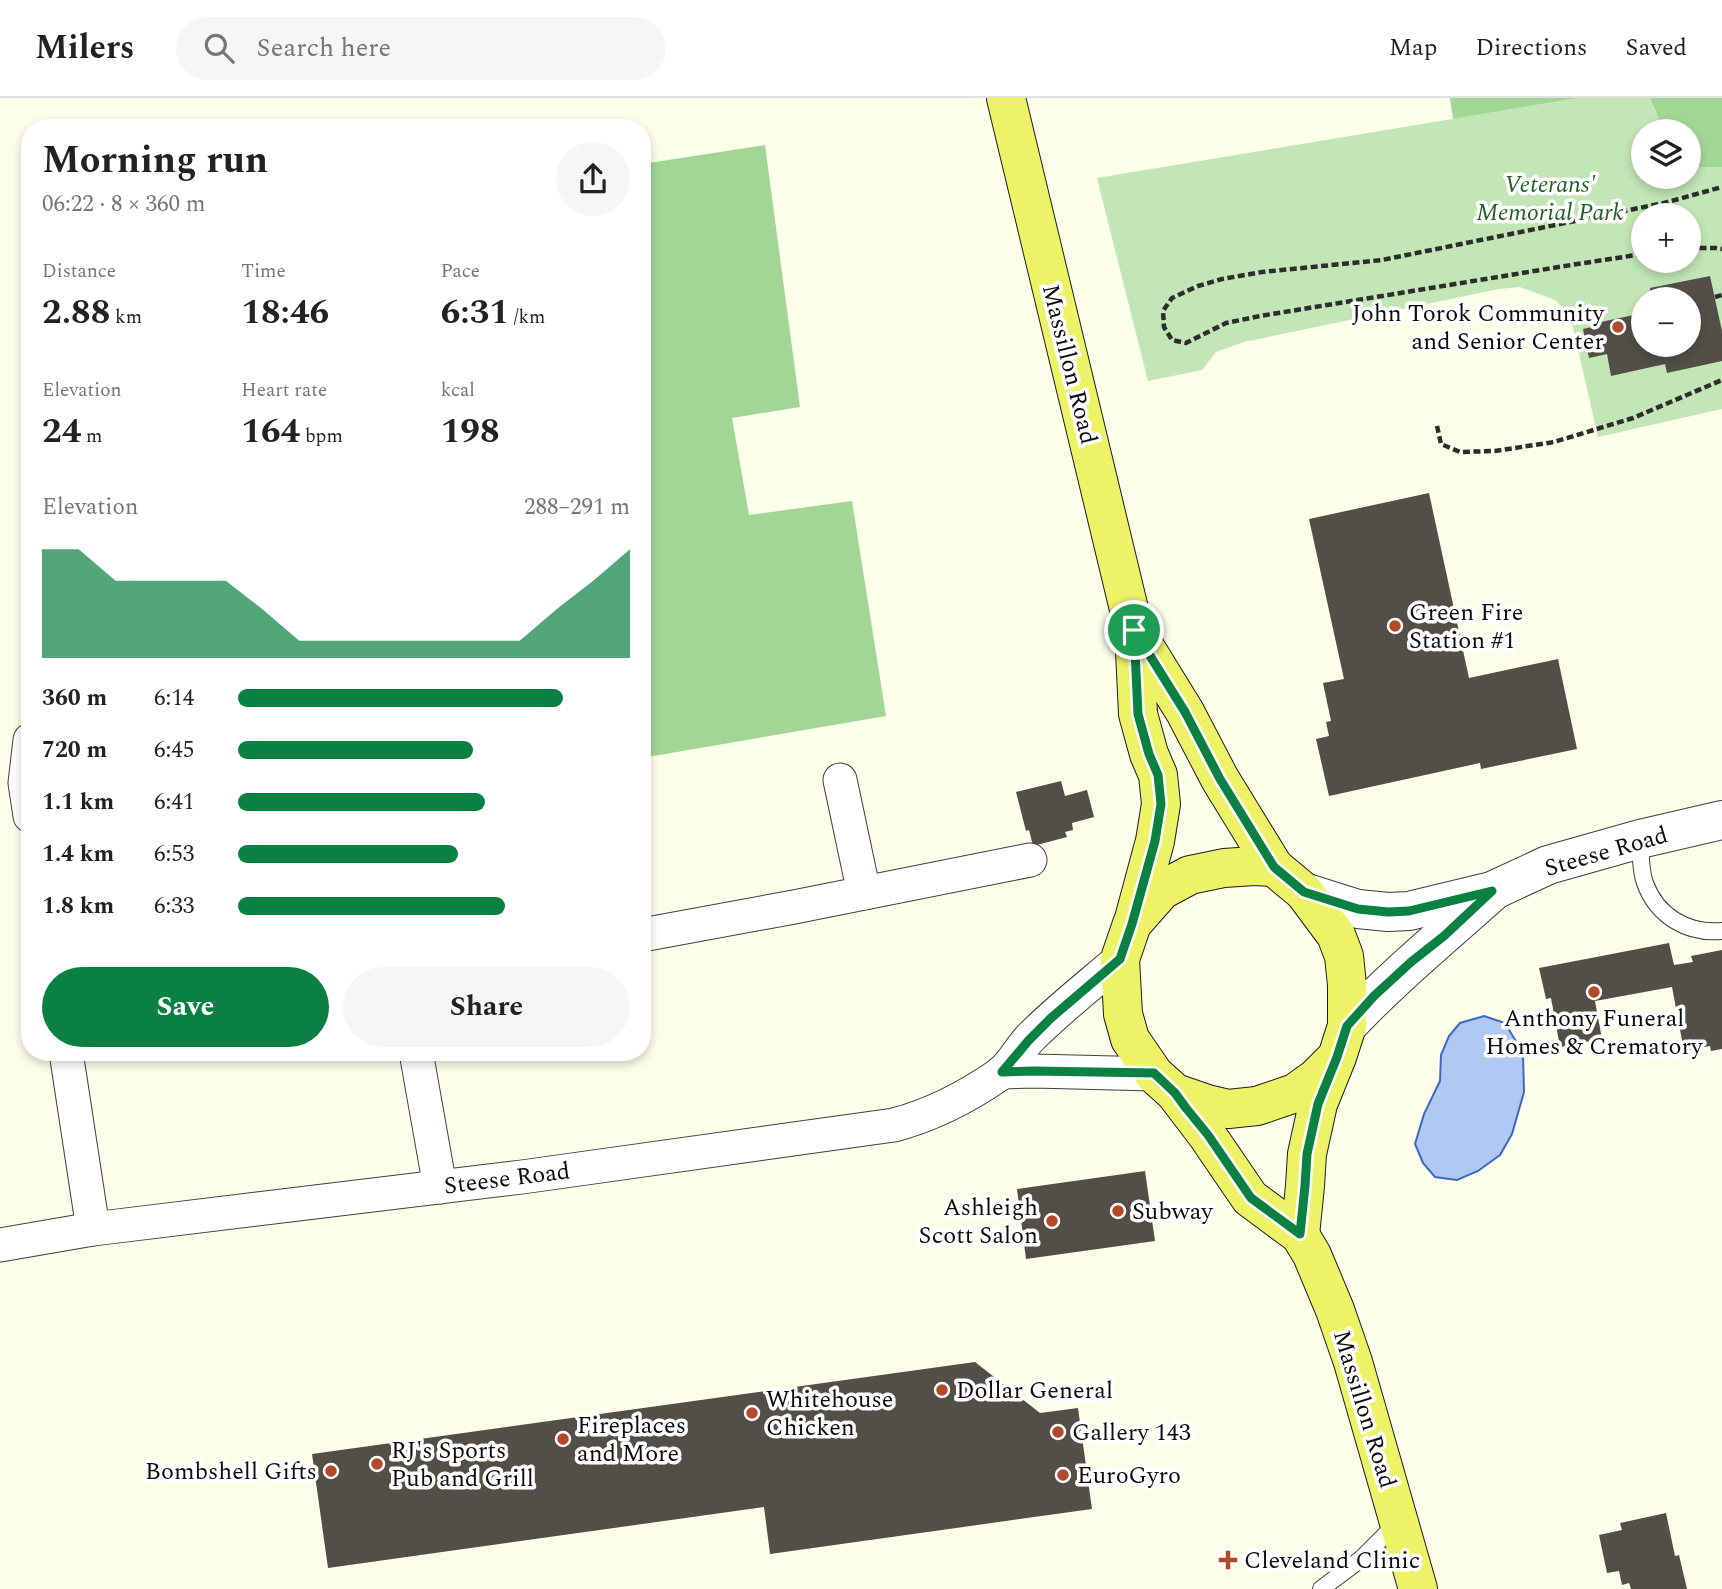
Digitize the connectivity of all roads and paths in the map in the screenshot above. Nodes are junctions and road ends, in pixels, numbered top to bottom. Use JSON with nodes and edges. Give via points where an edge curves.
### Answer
{"nodes":[{"id":1,"x":1006,"y":98,"type":"edge"},
{"id":2,"x":1722,"y":187,"type":"edge"},
{"id":3,"x":1664,"y":203,"type":"edge"},
{"id":4,"x":1631,"y":210,"type":"edge"},
{"id":5,"x":1701,"y":248,"type":"edge"},
{"id":6,"x":1722,"y":249,"type":"edge"},
{"id":7,"x":1631,"y":256,"type":"edge"},
{"id":8,"x":1722,"y":295,"type":"edge"},
{"id":9,"x":1715,"y":297,"type":"dead end"},
{"id":10,"x":1722,"y":380,"type":"edge"},
{"id":11,"x":1437,"y":426,"type":"dead end"},
{"id":12,"x":1134,"y":630,"type":"junction"},
{"id":13,"x":840,"y":780,"type":"dead end"},
{"id":14,"x":1722,"y":820,"type":"edge"},
{"id":15,"x":1640,"y":839,"type":"junction"},
{"id":16,"x":1030,"y":860,"type":"dead end"},
{"id":17,"x":1274,"y":867,"type":"junction"},
{"id":18,"x":1492,"y":891,"type":"junction"},
{"id":19,"x":1304,"y":892,"type":"junction"},
{"id":20,"x":863,"y":893,"type":"junction"},
{"id":21,"x":1132,"y":924,"type":"junction"},
{"id":22,"x":1722,"y":932,"type":"edge"},
{"id":23,"x":651,"y":933,"type":"edge"},
{"id":24,"x":1120,"y":959,"type":"junction"},
{"id":25,"x":1342,"y":1042,"type":"junction"},
{"id":26,"x":67,"y":1061,"type":"edge"},
{"id":27,"x":418,"y":1061,"type":"edge"},
{"id":28,"x":1002,"y":1072,"type":"junction"},
{"id":29,"x":1164,"y":1083,"type":"junction"},
{"id":30,"x":440,"y":1186,"type":"junction"},
{"id":31,"x":93,"y":1229,"type":"junction"},
{"id":32,"x":1300,"y":1234,"type":"junction"},
{"id":33,"x":0,"y":1245,"type":"edge"},
{"id":34,"x":1398,"y":1521,"type":"junction"},
{"id":35,"x":1321,"y":1589,"type":"edge"},
{"id":36,"x":1418,"y":1589,"type":"edge"}],
"edges":[{"from":1,"to":12,"type":"main road","name":"Massillon Road"},
{"from":2,"to":3,"type":"path"},
{"from":4,"to":7,"type":"path","via":[[1382,260],[1222,279],[1172,298],[1163,311],[1164,327],[1172,340],[1186,343],[1226,323],[1260,316]]},
{"from":5,"to":6,"type":"path"},
{"from":8,"to":9,"type":"path"},
{"from":10,"to":11,"type":"path","via":[[1633,418],[1554,442],[1460,452],[1441,444]]},
{"from":12,"to":17,"type":"main road","name":"Massillon Road"},
{"from":12,"to":21,"type":"main road","name":"Massillon Road","via":[[1138,714],[1158,775],[1161,804]]},
{"from":13,"to":20,"type":"street"},
{"from":14,"to":15,"type":"street","name":"Steese Road"},
{"from":15,"to":18,"type":"street","name":"Steese Road","via":[[1548,865]]},
{"from":15,"to":22,"type":"lane","via":[[1644,881],[1659,909],[1688,928]]},
{"from":16,"to":20,"type":"street"},
{"from":17,"to":19,"type":"main road"},
{"from":17,"to":21,"type":"main road","via":[[1224,868],[1190,875],[1162,890]]},
{"from":18,"to":19,"type":"street","name":"Steese Road","via":[[1388,912],[1358,909]]},
{"from":18,"to":25,"type":"street","name":"Steese Road","via":[[1374,996]]},
{"from":19,"to":25,"type":"main road","via":[[1336,935],[1345,956],[1348,985]]},
{"from":20,"to":23,"type":"street"},
{"from":21,"to":24,"type":"main road"},
{"from":24,"to":28,"type":"street","name":"Steese Road","via":[[1051,1018]]},
{"from":24,"to":29,"type":"main road","via":[[1123,1014],[1130,1040]]},
{"from":25,"to":29,"type":"main road","via":[[1316,1078],[1294,1093],[1257,1106],[1228,1109],[1207,1104]]},
{"from":25,"to":32,"type":"main road","via":[[1318,1104],[1307,1154]]},
{"from":26,"to":31,"type":"street"},
{"from":27,"to":30,"type":"street"},
{"from":28,"to":29,"type":"street"},
{"from":28,"to":30,"type":"street","name":"Steese Road","via":[[946,1107],[894,1125]]},
{"from":29,"to":32,"type":"main road","name":"Massillon Road","via":[[1208,1135],[1251,1198]]},
{"from":30,"to":31,"type":"street","name":"Steese Road"},
{"from":31,"to":33,"type":"street","name":"Steese Road"},
{"from":32,"to":34,"type":"main road","name":"Massillon Road","via":[[1353,1362]]},
{"from":34,"to":35,"type":"lane"},
{"from":34,"to":36,"type":"main road","name":"Massillon Road"}]}
